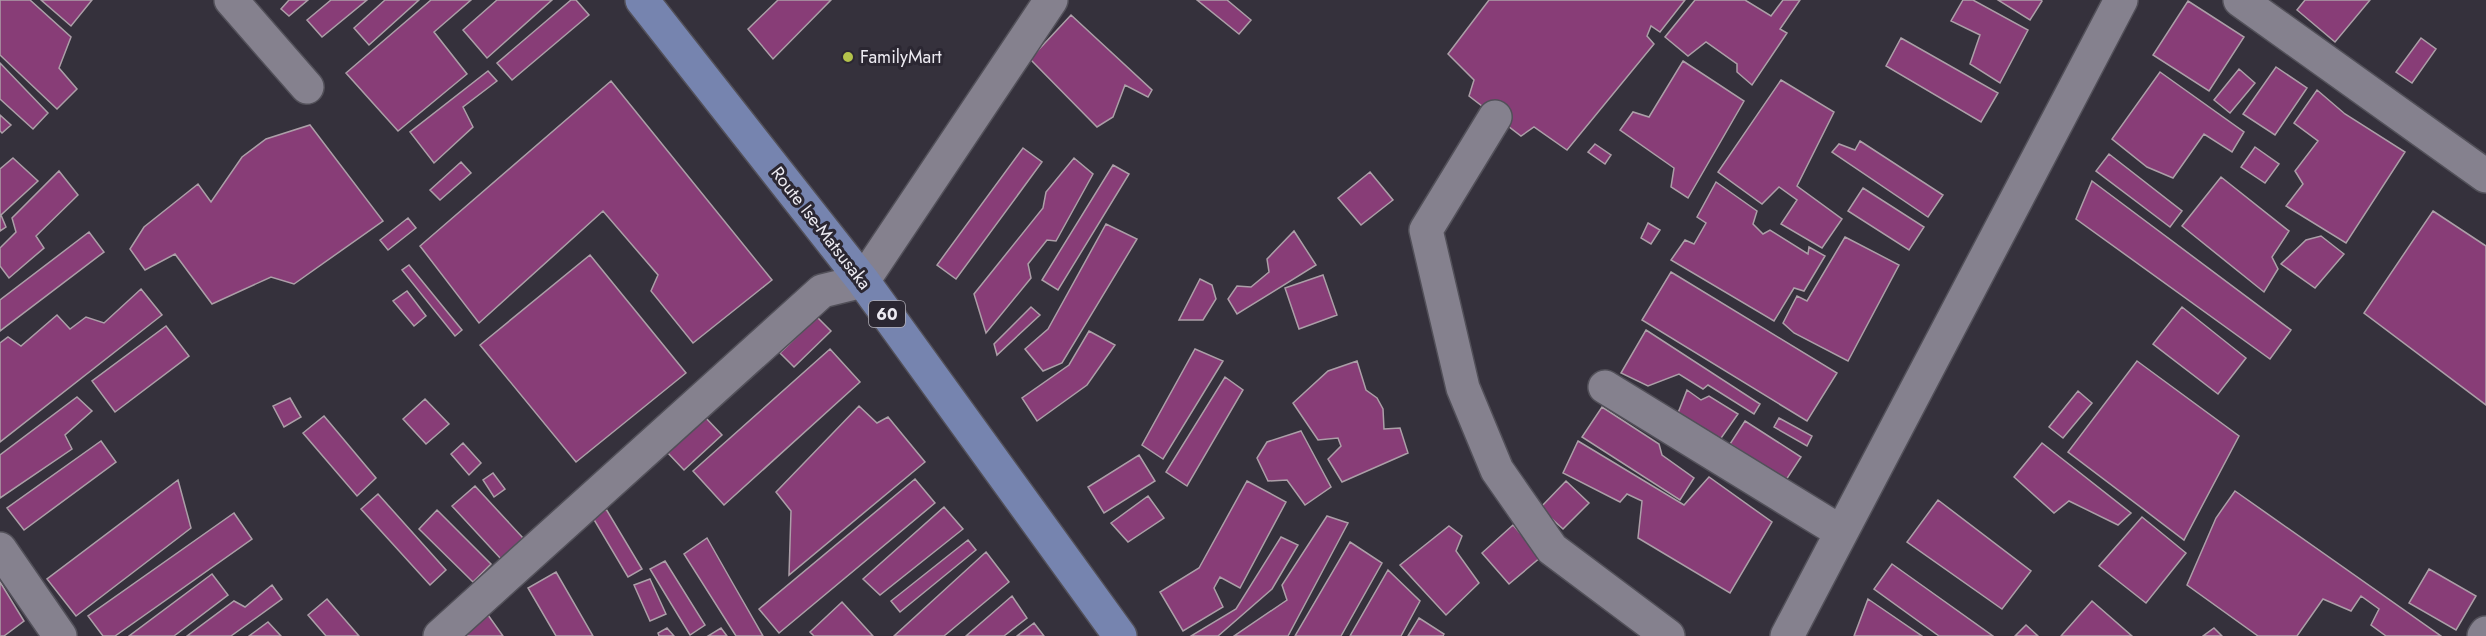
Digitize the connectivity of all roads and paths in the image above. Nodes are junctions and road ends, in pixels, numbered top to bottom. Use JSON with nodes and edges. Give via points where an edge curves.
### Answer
{"nodes":[{"id":1,"x":231,"y":0,"type":"edge"},
{"id":2,"x":642,"y":0,"type":"edge"},
{"id":3,"x":1051,"y":0,"type":"edge"},
{"id":4,"x":2121,"y":0,"type":"edge"},
{"id":5,"x":2240,"y":0,"type":"edge"},
{"id":6,"x":307,"y":87,"type":"dead end"},
{"id":7,"x":1495,"y":117,"type":"dead end"},
{"id":8,"x":2486,"y":176,"type":"edge"},
{"id":9,"x":863,"y":281,"type":"junction"},
{"id":10,"x":1605,"y":387,"type":"dead end"},
{"id":11,"x":1840,"y":532,"type":"junction"},
{"id":12,"x":0,"y":549,"type":"edge"},
{"id":13,"x":444,"y":634,"type":"edge"},
{"id":14,"x":60,"y":636,"type":"edge"},
{"id":15,"x":1120,"y":636,"type":"edge"},
{"id":16,"x":1668,"y":636,"type":"edge"},
{"id":17,"x":1787,"y":636,"type":"edge"}],
"edges":[{"from":1,"to":6,"type":"street"},
{"from":2,"to":9,"type":"main road","name":"Route Ise-Matsusaka","number":"60"},
{"from":3,"to":9,"type":"street"},
{"from":4,"to":11,"type":"street"},
{"from":5,"to":8,"type":"street"},
{"from":7,"to":16,"type":"street","via":[[1426,230],[1463,388],[1497,470],[1552,549]]},
{"from":9,"to":13,"type":"street","via":[[822,291]]},
{"from":9,"to":15,"type":"main road","name":"Route Ise-Matsusaka","number":"60"},
{"from":10,"to":11,"type":"street"},
{"from":11,"to":17,"type":"street"},
{"from":12,"to":14,"type":"street"}]}
